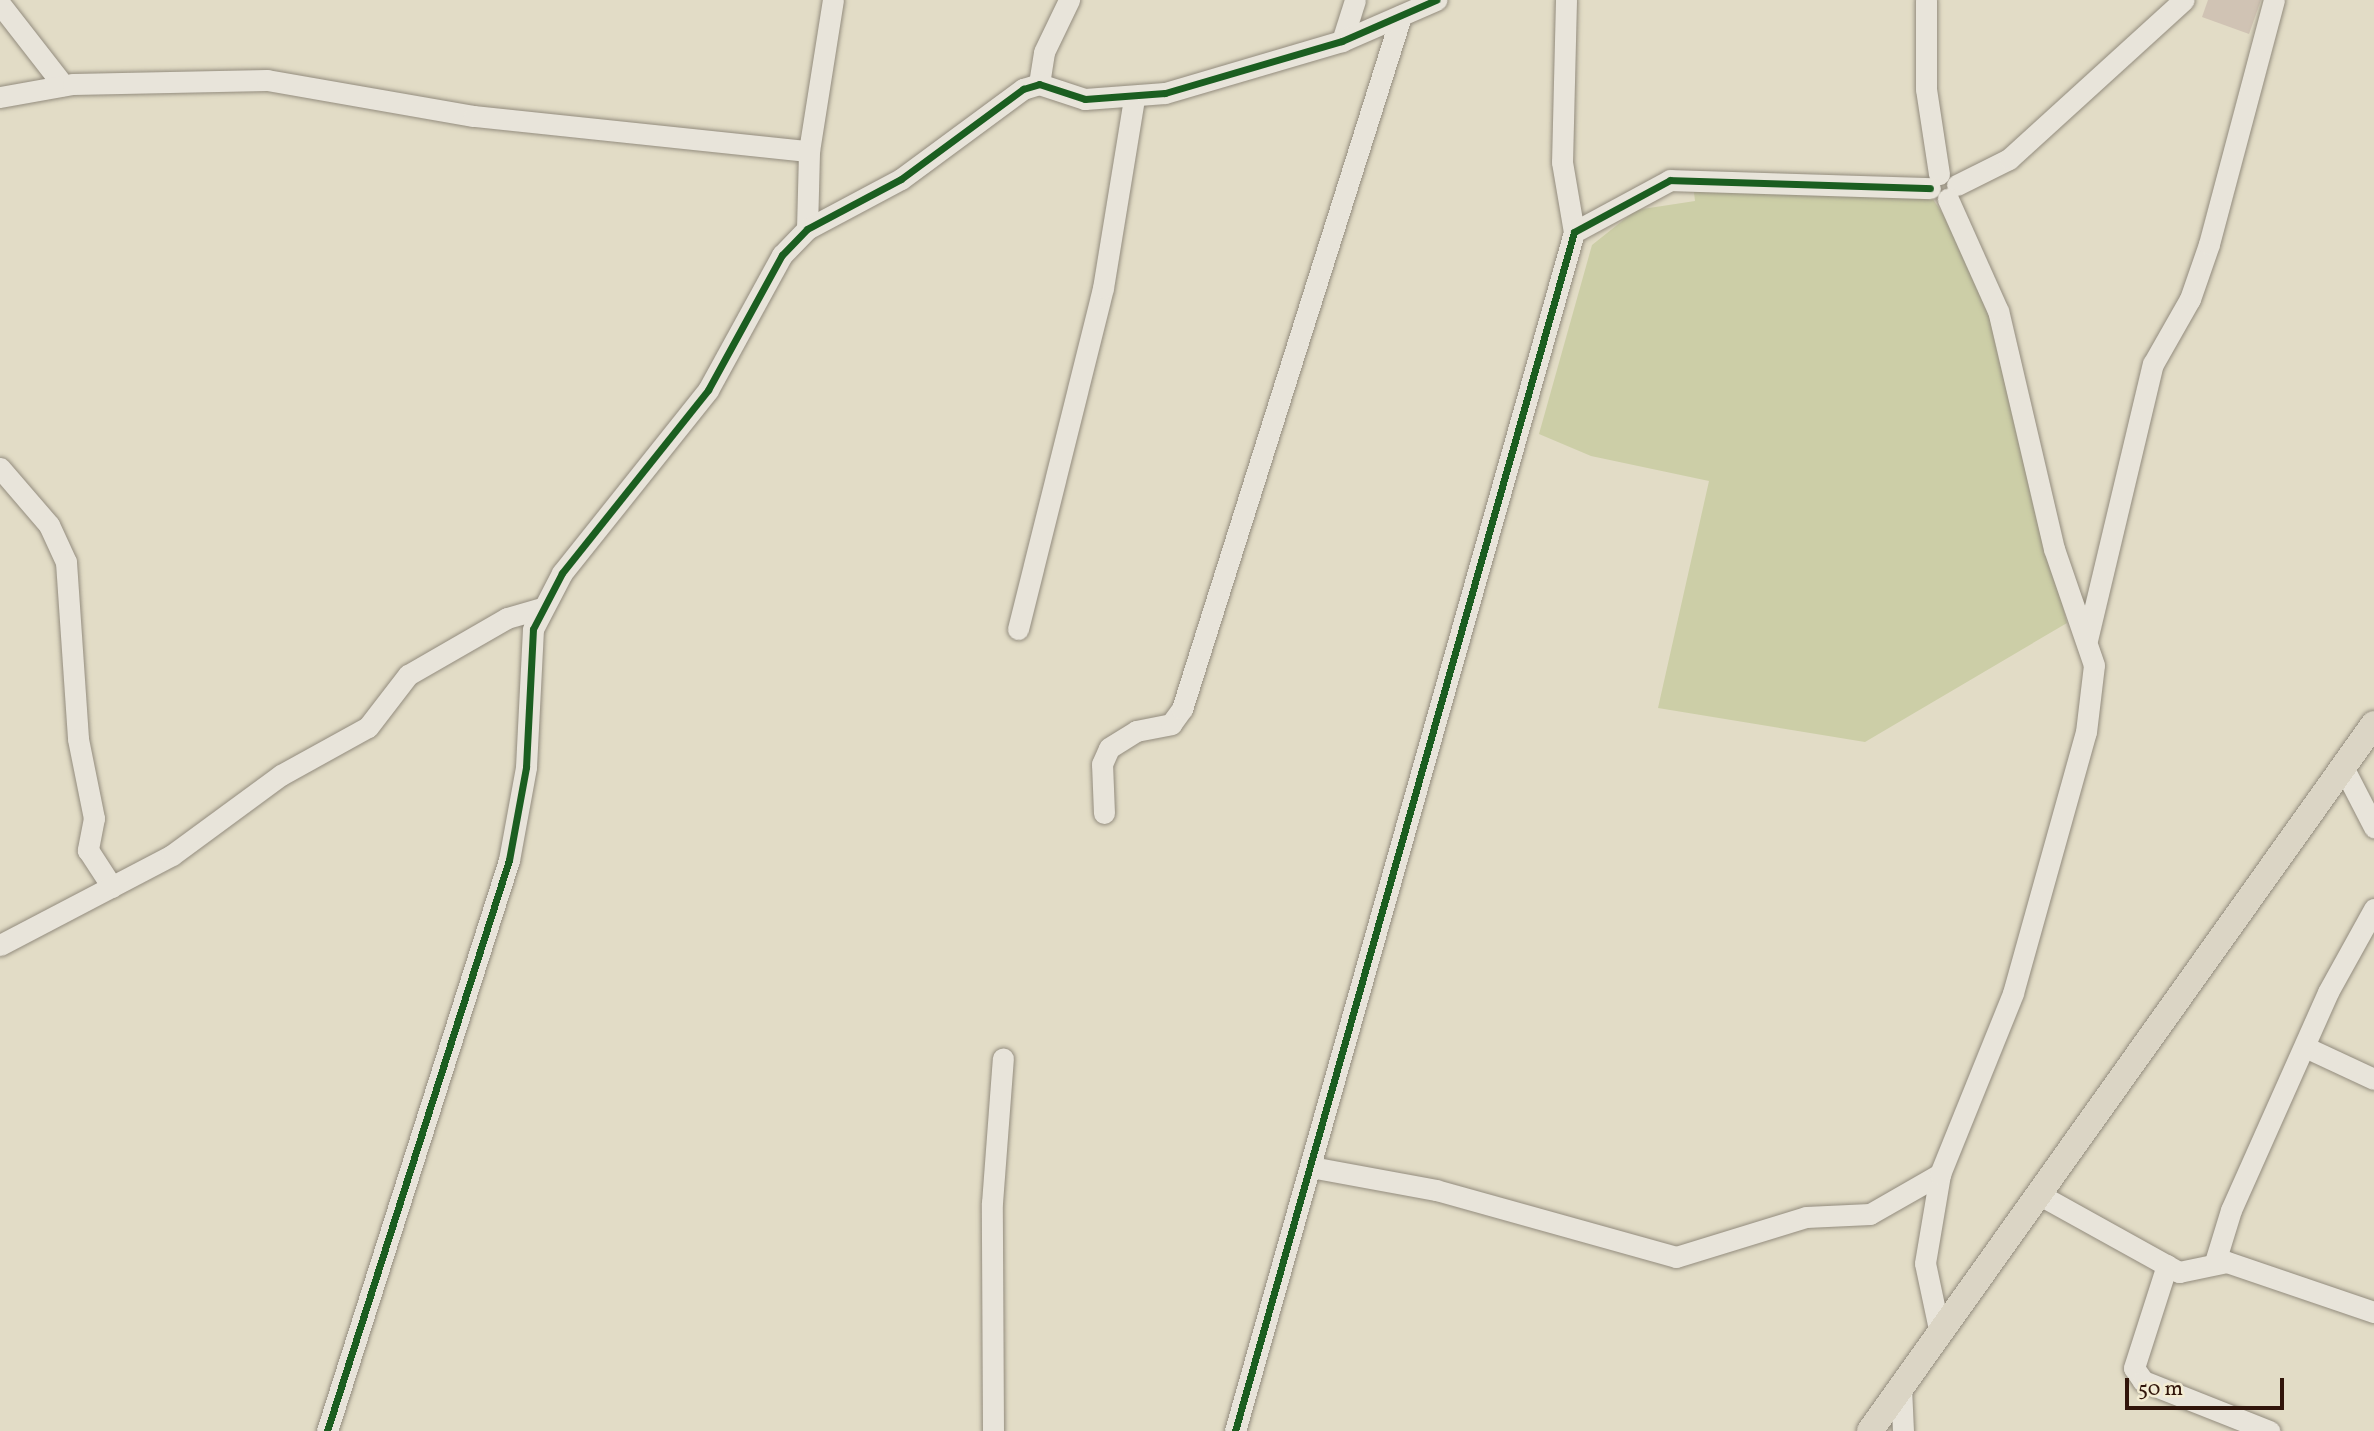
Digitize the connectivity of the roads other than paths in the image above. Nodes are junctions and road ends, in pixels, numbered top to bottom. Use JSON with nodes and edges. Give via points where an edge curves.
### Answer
{"nodes":[{"id":1,"x":833,"y":0,"type":"edge"},
{"id":2,"x":1069,"y":0,"type":"edge"},
{"id":3,"x":1355,"y":0,"type":"edge"},
{"id":4,"x":1436,"y":0,"type":"edge"},
{"id":5,"x":1566,"y":0,"type":"edge"},
{"id":6,"x":1926,"y":0,"type":"edge"},
{"id":7,"x":2184,"y":0,"type":"edge"},
{"id":8,"x":2274,"y":0,"type":"edge"},
{"id":9,"x":0,"y":5,"type":"edge"},
{"id":10,"x":1401,"y":16,"type":"junction"},
{"id":11,"x":1342,"y":41,"type":"junction"},
{"id":12,"x":1040,"y":85,"type":"junction"},
{"id":13,"x":63,"y":86,"type":"junction"},
{"id":14,"x":0,"y":97,"type":"edge"},
{"id":15,"x":1134,"y":98,"type":"junction"},
{"id":16,"x":809,"y":151,"type":"junction"},
{"id":17,"x":1943,"y":187,"type":"junction"},
{"id":18,"x":807,"y":229,"type":"junction"},
{"id":19,"x":1574,"y":232,"type":"junction"},
{"id":20,"x":0,"y":468,"type":"edge"},
{"id":21,"x":541,"y":608,"type":"junction"},
{"id":22,"x":1018,"y":629,"type":"dead end"},
{"id":23,"x":2087,"y":640,"type":"junction"},
{"id":24,"x":2374,"y":724,"type":"edge"},
{"id":25,"x":2343,"y":767,"type":"junction"},
{"id":26,"x":1104,"y":813,"type":"dead end"},
{"id":27,"x":2374,"y":827,"type":"edge"},
{"id":28,"x":112,"y":887,"type":"junction"},
{"id":29,"x":2374,"y":909,"type":"edge"},
{"id":30,"x":0,"y":944,"type":"edge"},
{"id":31,"x":2305,"y":1047,"type":"junction"},
{"id":32,"x":1003,"y":1058,"type":"dead end"},
{"id":33,"x":2374,"y":1079,"type":"edge"},
{"id":34,"x":1311,"y":1167,"type":"junction"},
{"id":35,"x":1940,"y":1174,"type":"junction"},
{"id":36,"x":2040,"y":1195,"type":"junction"},
{"id":37,"x":2215,"y":1262,"type":"junction"},
{"id":38,"x":2166,"y":1265,"type":"junction"},
{"id":39,"x":2374,"y":1312,"type":"edge"},
{"id":40,"x":1939,"y":1329,"type":"junction"},
{"id":41,"x":1901,"y":1387,"type":"junction"},
{"id":42,"x":327,"y":1431,"type":"edge"},
{"id":43,"x":993,"y":1431,"type":"edge"},
{"id":44,"x":1235,"y":1431,"type":"edge"},
{"id":45,"x":1870,"y":1431,"type":"edge"},
{"id":46,"x":1903,"y":1431,"type":"edge"},
{"id":47,"x":2269,"y":1431,"type":"edge"}],
"edges":[{"from":1,"to":16,"type":"street"},
{"from":2,"to":12,"type":"street","via":[[1044,52]]},
{"from":3,"to":11,"type":"street"},
{"from":4,"to":10,"type":"street"},
{"from":5,"to":19,"type":"street","via":[[1562,162]]},
{"from":6,"to":17,"type":"street","via":[[1926,89]]},
{"from":7,"to":17,"type":"street","via":[[2010,159]]},
{"from":8,"to":23,"type":"street","via":[[2209,244],[2190,299],[2153,364]]},
{"from":9,"to":13,"type":"street"},
{"from":10,"to":11,"type":"street"},
{"from":10,"to":26,"type":"street","via":[[1182,709],[1171,724],[1136,731],[1109,748],[1102,764]]},
{"from":11,"to":15,"type":"street"},
{"from":12,"to":15,"type":"street","via":[[1085,99]]},
{"from":12,"to":18,"type":"street","via":[[1008,96],[877,194]]},
{"from":13,"to":14,"type":"street"},
{"from":13,"to":16,"type":"street","via":[[267,80],[474,116]]},
{"from":15,"to":22,"type":"street","via":[[1103,288]]},
{"from":16,"to":18,"type":"street"},
{"from":17,"to":19,"type":"street","via":[[1670,180]]},
{"from":17,"to":23,"type":"street","via":[[1998,311],[2054,549]]},
{"from":18,"to":21,"type":"street","via":[[782,255],[708,390]]},
{"from":19,"to":34,"type":"street"},
{"from":20,"to":28,"type":"street","via":[[49,525],[65,562],[78,739],[94,818],[88,850]]},
{"from":21,"to":28,"type":"street","via":[[506,618],[408,675],[368,727],[281,775],[172,855]]},
{"from":21,"to":42,"type":"street","via":[[533,629],[522,805],[509,860]]},
{"from":23,"to":35,"type":"street","via":[[2094,665],[2086,732],[2013,993]]},
{"from":24,"to":25,"type":"main road"},
{"from":25,"to":27,"type":"street"},
{"from":25,"to":36,"type":"main road"},
{"from":28,"to":30,"type":"street"},
{"from":29,"to":31,"type":"street"},
{"from":31,"to":33,"type":"street"},
{"from":31,"to":37,"type":"street","via":[[2231,1210]]},
{"from":32,"to":43,"type":"street","via":[[992,1203]]},
{"from":34,"to":35,"type":"street","via":[[1436,1190],[1676,1257],[1806,1217],[1870,1213]]},
{"from":34,"to":44,"type":"street"},
{"from":35,"to":40,"type":"street","via":[[1925,1263]]},
{"from":36,"to":38,"type":"street"},
{"from":36,"to":40,"type":"main road"},
{"from":37,"to":38,"type":"street","via":[[2187,1273]]},
{"from":37,"to":39,"type":"street"},
{"from":38,"to":47,"type":"street","via":[[2134,1368],[2143,1381]]},
{"from":40,"to":41,"type":"main road"},
{"from":41,"to":45,"type":"main road"},
{"from":41,"to":46,"type":"street"}]}
